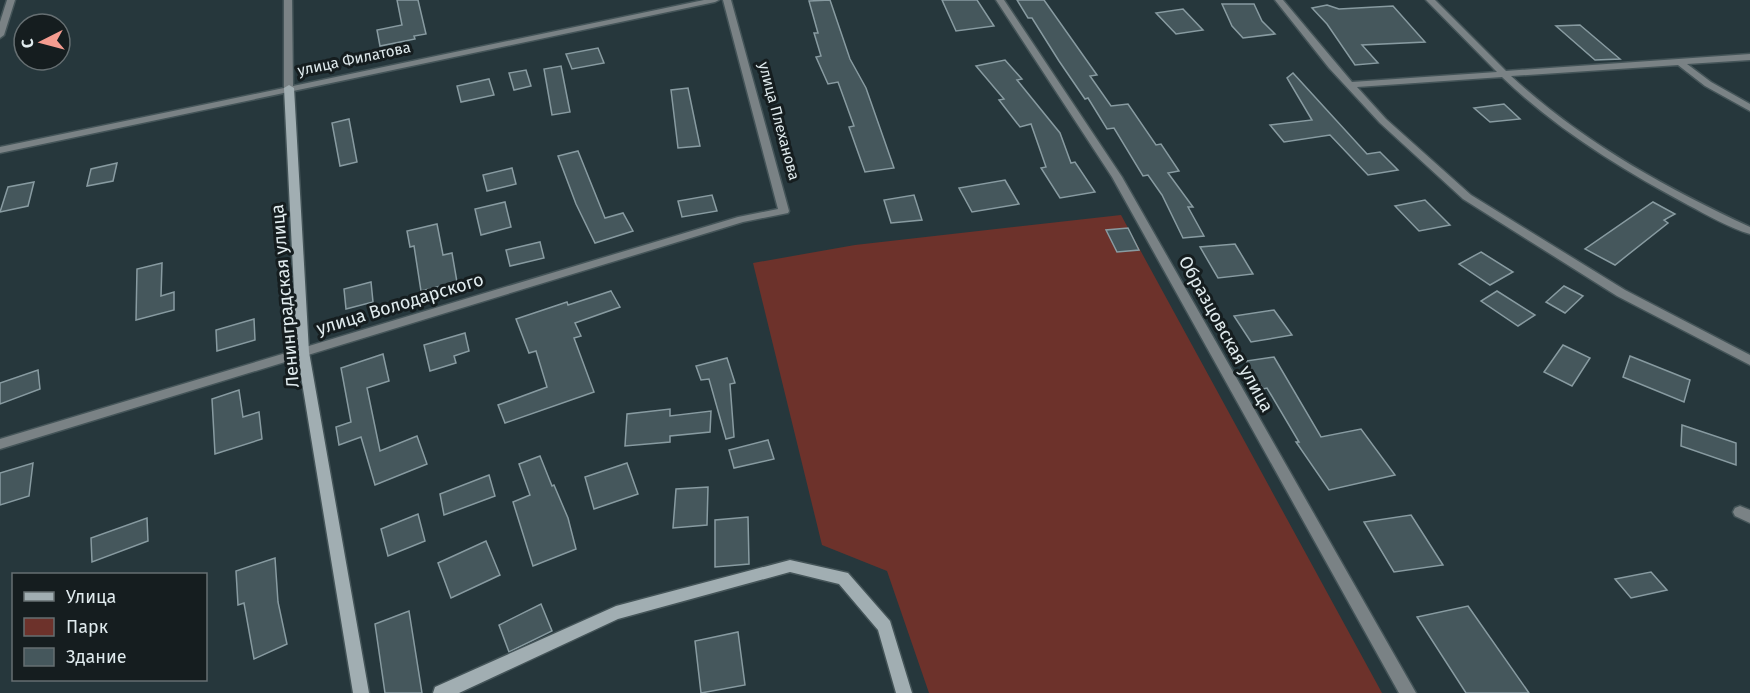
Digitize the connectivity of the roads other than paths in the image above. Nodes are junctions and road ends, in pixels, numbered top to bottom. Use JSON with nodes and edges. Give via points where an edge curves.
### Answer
{"nodes":[{"id":1,"x":10,"y":0,"type":"edge"},
{"id":2,"x":288,"y":0,"type":"edge"},
{"id":3,"x":715,"y":0,"type":"edge"},
{"id":4,"x":727,"y":0,"type":"edge"},
{"id":5,"x":1000,"y":0,"type":"edge"},
{"id":6,"x":1279,"y":0,"type":"edge"},
{"id":7,"x":1430,"y":0,"type":"edge"},
{"id":8,"x":0,"y":1,"type":"edge"},
{"id":9,"x":0,"y":35,"type":"edge"},
{"id":10,"x":1750,"y":57,"type":"edge"},
{"id":11,"x":1682,"y":64,"type":"dead end"},
{"id":12,"x":1507,"y":75,"type":"junction"},
{"id":13,"x":1350,"y":85,"type":"junction"},
{"id":14,"x":288,"y":88,"type":"junction"},
{"id":15,"x":1750,"y":108,"type":"edge"},
{"id":16,"x":0,"y":150,"type":"edge"},
{"id":17,"x":742,"y":219,"type":"joint"},
{"id":18,"x":1750,"y":231,"type":"edge"},
{"id":19,"x":303,"y":352,"type":"junction"},
{"id":20,"x":1750,"y":360,"type":"edge"},
{"id":21,"x":0,"y":444,"type":"edge"},
{"id":22,"x":361,"y":693,"type":"edge"},
{"id":23,"x":441,"y":693,"type":"edge"},
{"id":24,"x":904,"y":693,"type":"edge"},
{"id":25,"x":1408,"y":693,"type":"edge"}],
"edges":[{"from":1,"to":8,"type":"street"},
{"from":1,"to":9,"type":"street"},
{"from":2,"to":14,"type":"street","name":"Ленинградская улица"},
{"from":3,"to":14,"type":"street","name":"улица Филатова"},
{"from":4,"to":17,"type":"street","name":"улица Плеханова","via":[[784,211]]},
{"from":5,"to":25,"type":"street","name":"Образцовская улица","via":[[1117,177]]},
{"from":6,"to":13,"type":"street"},
{"from":7,"to":12,"type":"street"},
{"from":10,"to":12,"type":"street"},
{"from":11,"to":15,"type":"street"},
{"from":12,"to":13,"type":"street"},
{"from":12,"to":18,"type":"street","via":[[1556,119],[1634,169]]},
{"from":13,"to":20,"type":"street","via":[[1383,121],[1467,197],[1621,293]]},
{"from":14,"to":16,"type":"street","name":"улица Филатова"},
{"from":14,"to":19,"type":"street","name":"Ленинградская улица"},
{"from":17,"to":19,"type":"street","name":"улица Володарского"},
{"from":19,"to":21,"type":"street","name":"улица Володарского"},
{"from":19,"to":22,"type":"street","name":"Ленинградская улица"},
{"from":23,"to":24,"type":"street","via":[[616,613],[790,566],[843,578],[885,626]]}]}
